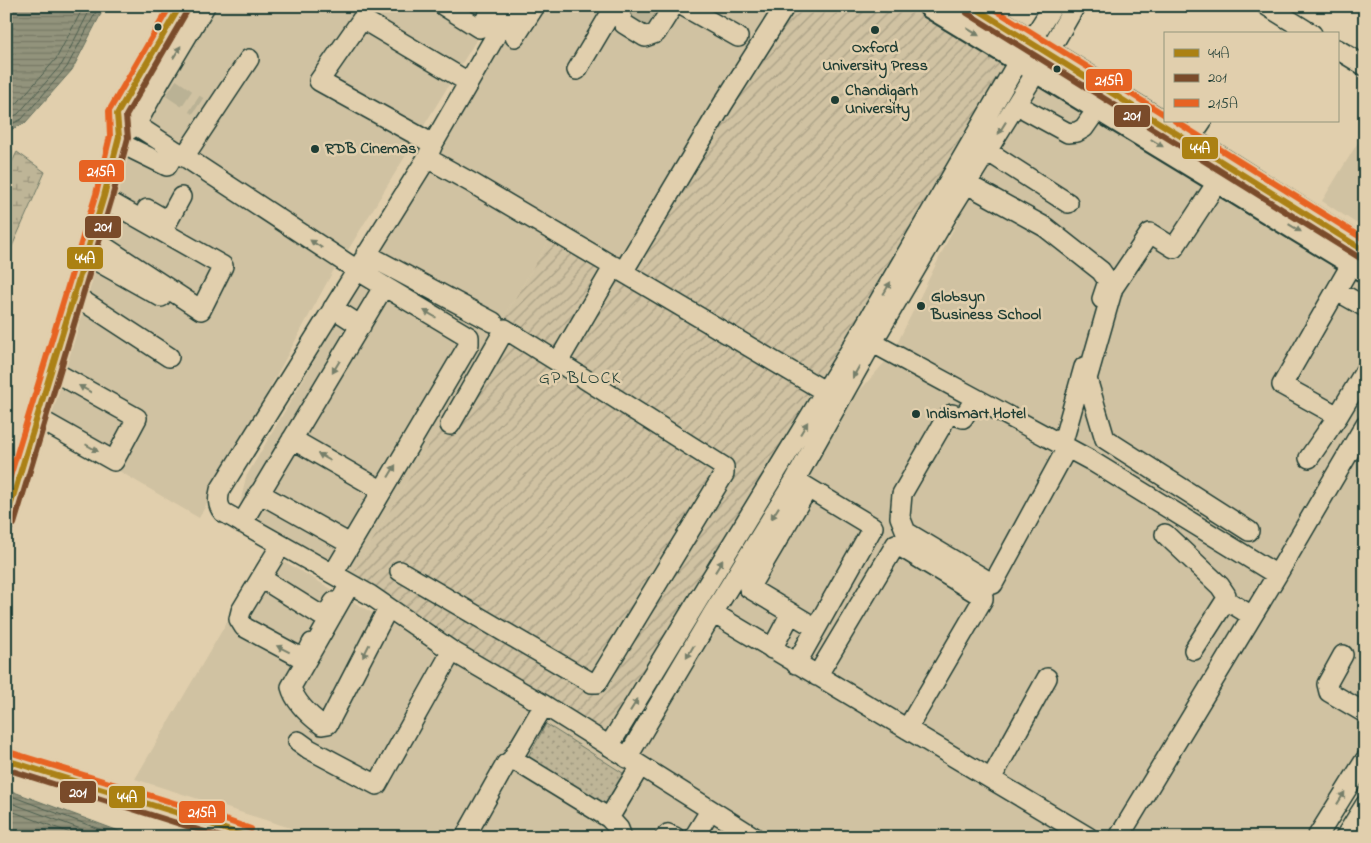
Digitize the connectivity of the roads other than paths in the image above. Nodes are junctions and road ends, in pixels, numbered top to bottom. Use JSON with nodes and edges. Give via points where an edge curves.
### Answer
{"nodes":[{"id":1,"x":205,"y":6,"type":"edge"},
{"id":2,"x":444,"y":6,"type":"edge"},
{"id":3,"x":492,"y":6,"type":"edge"},
{"id":4,"x":513,"y":6,"type":"edge"},
{"id":5,"x":535,"y":6,"type":"edge"},
{"id":6,"x":616,"y":6,"type":"edge"},
{"id":7,"x":673,"y":6,"type":"edge"},
{"id":8,"x":683,"y":6,"type":"edge"},
{"id":9,"x":785,"y":6,"type":"edge"},
{"id":10,"x":931,"y":6,"type":"edge"},
{"id":11,"x":972,"y":6,"type":"edge"},
{"id":12,"x":1053,"y":6,"type":"edge"},
{"id":13,"x":1075,"y":6,"type":"edge"},
{"id":14,"x":1267,"y":6,"type":"edge"},
{"id":15,"x":176,"y":12,"type":"edge"},
{"id":16,"x":192,"y":29,"type":"junction"},
{"id":17,"x":1309,"y":32,"type":"edge"},
{"id":18,"x":515,"y":37,"type":"dead end"},
{"id":19,"x":738,"y":37,"type":"dead end"},
{"id":20,"x":1338,"y":51,"type":"edge"},
{"id":21,"x":1034,"y":57,"type":"junction"},
{"id":22,"x":249,"y":59,"type":"dead end"},
{"id":23,"x":1365,"y":66,"type":"edge"},
{"id":24,"x":142,"y":68,"type":"junction"},
{"id":25,"x":577,"y":70,"type":"dead end"},
{"id":26,"x":468,"y":82,"type":"junction"},
{"id":27,"x":165,"y":84,"type":"junction"},
{"id":28,"x":1098,"y":108,"type":"junction"},
{"id":29,"x":1026,"y":110,"type":"dead end"},
{"id":30,"x":117,"y":114,"type":"junction"},
{"id":31,"x":1164,"y":121,"type":"edge"},
{"id":32,"x":1166,"y":122,"type":"edge"},
{"id":33,"x":136,"y":125,"type":"junction"},
{"id":34,"x":1196,"y":131,"type":"edge"},
{"id":35,"x":118,"y":140,"type":"junction"},
{"id":36,"x":430,"y":151,"type":"junction"},
{"id":37,"x":987,"y":151,"type":"junction"},
{"id":38,"x":180,"y":154,"type":"junction"},
{"id":39,"x":1218,"y":181,"type":"junction"},
{"id":40,"x":967,"y":184,"type":"junction"},
{"id":41,"x":105,"y":193,"type":"junction"},
{"id":42,"x":181,"y":197,"type":"dead end"},
{"id":43,"x":1068,"y":202,"type":"dead end"},
{"id":44,"x":88,"y":247,"type":"junction"},
{"id":45,"x":1361,"y":261,"type":"edge"},
{"id":46,"x":362,"y":262,"type":"junction"},
{"id":47,"x":618,"y":269,"type":"junction"},
{"id":48,"x":384,"y":286,"type":"junction"},
{"id":49,"x":1337,"y":291,"type":"junction"},
{"id":50,"x":74,"y":295,"type":"junction"},
{"id":51,"x":176,"y":305,"type":"dead end"},
{"id":52,"x":1365,"y":307,"type":"edge"},
{"id":53,"x":333,"y":308,"type":"junction"},
{"id":54,"x":493,"y":322,"type":"dead end"},
{"id":55,"x":361,"y":326,"type":"junction"},
{"id":56,"x":866,"y":340,"type":"junction"},
{"id":57,"x":170,"y":358,"type":"dead end"},
{"id":58,"x":558,"y":362,"type":"junction"},
{"id":59,"x":51,"y":370,"type":"junction"},
{"id":60,"x":1365,"y":371,"type":"edge"},
{"id":61,"x":826,"y":392,"type":"junction"},
{"id":62,"x":975,"y":399,"type":"junction"},
{"id":63,"x":1338,"y":416,"type":"junction"},
{"id":64,"x":36,"y":417,"type":"junction"},
{"id":65,"x":450,"y":425,"type":"dead end"},
{"id":66,"x":1365,"y":425,"type":"edge"},
{"id":67,"x":292,"y":438,"type":"junction"},
{"id":68,"x":1105,"y":438,"type":"junction"},
{"id":69,"x":1064,"y":447,"type":"junction"},
{"id":70,"x":1309,"y":458,"type":"dead end"},
{"id":71,"x":1090,"y":460,"type":"junction"},
{"id":72,"x":801,"y":484,"type":"junction"},
{"id":73,"x":381,"y":490,"type":"junction"},
{"id":74,"x":259,"y":493,"type":"junction"},
{"id":75,"x":6,"y":521,"type":"edge"},
{"id":76,"x":242,"y":523,"type":"junction"},
{"id":77,"x":1250,"y":531,"type":"dead end"},
{"id":78,"x":1165,"y":534,"type":"dead end"},
{"id":79,"x":350,"y":544,"type":"junction"},
{"id":80,"x":281,"y":545,"type":"junction"},
{"id":81,"x":758,"y":556,"type":"junction"},
{"id":82,"x":400,"y":571,"type":"dead end"},
{"id":83,"x":1277,"y":575,"type":"junction"},
{"id":84,"x":261,"y":578,"type":"junction"},
{"id":85,"x":342,"y":580,"type":"junction"},
{"id":86,"x":1226,"y":600,"type":"junction"},
{"id":87,"x":388,"y":608,"type":"junction"},
{"id":88,"x":713,"y":612,"type":"junction"},
{"id":89,"x":790,"y":613,"type":"junction"},
{"id":90,"x":1252,"y":616,"type":"junction"},
{"id":91,"x":325,"y":618,"type":"junction"},
{"id":92,"x":816,"y":628,"type":"junction"},
{"id":93,"x":772,"y":649,"type":"junction"},
{"id":94,"x":1194,"y":650,"type":"dead end"},
{"id":95,"x":452,"y":651,"type":"junction"},
{"id":96,"x":1343,"y":655,"type":"dead end"},
{"id":97,"x":796,"y":664,"type":"junction"},
{"id":98,"x":817,"y":676,"type":"junction"},
{"id":99,"x":1047,"y":678,"type":"dead end"},
{"id":100,"x":544,"y":705,"type":"junction"},
{"id":101,"x":1365,"y":713,"type":"edge"},
{"id":102,"x":907,"y":730,"type":"junction"},
{"id":103,"x":298,"y":741,"type":"dead end"},
{"id":104,"x":609,"y":746,"type":"junction"},
{"id":105,"x":6,"y":760,"type":"edge"},
{"id":106,"x":1365,"y":760,"type":"edge"},
{"id":107,"x":511,"y":761,"type":"junction"},
{"id":108,"x":633,"y":762,"type":"junction"},
{"id":109,"x":991,"y":779,"type":"junction"},
{"id":110,"x":1365,"y":805,"type":"edge"},
{"id":111,"x":710,"y":810,"type":"junction"},
{"id":112,"x":609,"y":818,"type":"junction"},
{"id":113,"x":248,"y":837,"type":"edge"},
{"id":114,"x":465,"y":837,"type":"edge"},
{"id":115,"x":622,"y":837,"type":"edge"},
{"id":116,"x":665,"y":837,"type":"edge"},
{"id":117,"x":675,"y":837,"type":"edge"},
{"id":118,"x":694,"y":837,"type":"edge"},
{"id":119,"x":754,"y":837,"type":"edge"},
{"id":120,"x":1088,"y":837,"type":"edge"},
{"id":121,"x":1119,"y":837,"type":"edge"},
{"id":122,"x":1317,"y":837,"type":"edge"},
{"id":123,"x":1345,"y":837,"type":"edge"}],
"edges":[{"from":1,"to":16,"type":"street"},
{"from":2,"to":3,"type":"street","via":[[479,28]]},
{"from":4,"to":26,"type":"street"},
{"from":5,"to":18,"type":"street"},
{"from":6,"to":7,"type":"street","via":[[624,24],[645,37],[656,33]]},
{"from":6,"to":25,"type":"street"},
{"from":8,"to":19,"type":"street"},
{"from":9,"to":47,"type":"street"},
{"from":10,"to":21,"type":"main road","one_way":true},
{"from":11,"to":21,"type":"main road"},
{"from":12,"to":21,"type":"street"},
{"from":13,"to":21,"type":"street"},
{"from":14,"to":17,"type":"street"},
{"from":15,"to":16,"type":"street"},
{"from":15,"to":24,"type":"street"},
{"from":27,"to":16,"type":"street","one_way":true},
{"from":20,"to":23,"type":"street"},
{"from":21,"to":28,"type":"main road"},
{"from":21,"to":31,"type":"main road"},
{"from":21,"to":37,"type":"street","one_way":true},
{"from":56,"to":21,"type":"street","one_way":true},
{"from":22,"to":38,"type":"street","via":[[205,110]]},
{"from":24,"to":27,"type":"street"},
{"from":24,"to":30,"type":"street"},
{"from":26,"to":36,"type":"street"},
{"from":26,"to":36,"type":"street","via":[[362,19],[319,81]]},
{"from":27,"to":33,"type":"street"},
{"from":28,"to":29,"type":"street","via":[[1084,128],[1068,133]]},
{"from":28,"to":39,"type":"main road","one_way":true},
{"from":30,"to":33,"type":"street"},
{"from":30,"to":35,"type":"street"},
{"from":32,"to":34,"type":"main road"},
{"from":33,"to":35,"type":"street"},
{"from":33,"to":38,"type":"street"},
{"from":34,"to":45,"type":"main road"},
{"from":35,"to":38,"type":"street","via":[[167,166]]},
{"from":35,"to":41,"type":"street"},
{"from":36,"to":46,"type":"street"},
{"from":36,"to":47,"type":"street","via":[[472,182]]},
{"from":37,"to":40,"type":"street"},
{"from":37,"to":43,"type":"street"},
{"from":46,"to":38,"type":"street","one_way":true},
{"from":39,"to":45,"type":"main road","one_way":true},
{"from":39,"to":68,"type":"street","via":[[1174,248],[1150,233],[1113,288],[1087,379]]},
{"from":40,"to":56,"type":"street"},
{"from":40,"to":69,"type":"street","via":[[1045,227],[1101,271],[1108,281]]},
{"from":41,"to":42,"type":"street","via":[[168,221]]},
{"from":41,"to":44,"type":"street"},
{"from":41,"to":44,"type":"street","via":[[223,266],[201,310]]},
{"from":44,"to":50,"type":"street"},
{"from":44,"to":51,"type":"street"},
{"from":45,"to":49,"type":"street"},
{"from":46,"to":48,"type":"street"},
{"from":46,"to":53,"type":"street"},
{"from":46,"to":54,"type":"street"},
{"from":47,"to":58,"type":"street"},
{"from":47,"to":61,"type":"street"},
{"from":48,"to":55,"type":"street"},
{"from":73,"to":48,"type":"street","one_way":true,"via":[[470,340],[467,335]]},
{"from":49,"to":52,"type":"street"},
{"from":49,"to":63,"type":"street","via":[[1282,385]]},
{"from":50,"to":57,"type":"street"},
{"from":50,"to":59,"type":"street"},
{"from":53,"to":55,"type":"street"},
{"from":53,"to":76,"type":"street","via":[[220,490],[218,498],[222,512]]},
{"from":55,"to":67,"type":"street","one_way":true},
{"from":56,"to":61,"type":"street"},
{"from":56,"to":62,"type":"street"},
{"from":56,"to":72,"type":"street","one_way":true},
{"from":58,"to":65,"type":"street","via":[[506,329]]},
{"from":58,"to":82,"type":"street","via":[[724,467],[724,474],[597,683]]},
{"from":59,"to":64,"type":"street"},
{"from":64,"to":59,"type":"street","one_way":true,"via":[[114,461],[136,418]]},
{"from":60,"to":63,"type":"street"},
{"from":104,"to":61,"type":"street","one_way":true},
{"from":62,"to":69,"type":"street"},
{"from":62,"to":69,"type":"street","via":[[963,418],[952,414],[946,418],[902,494],[900,517],[906,532],[993,584]]},
{"from":63,"to":70,"type":"street"},
{"from":64,"to":75,"type":"street"},
{"from":66,"to":83,"type":"street"},
{"from":73,"to":67,"type":"street","one_way":true},
{"from":67,"to":74,"type":"street"},
{"from":68,"to":71,"type":"street"},
{"from":68,"to":77,"type":"street"},
{"from":69,"to":71,"type":"street"},
{"from":71,"to":83,"type":"street"},
{"from":72,"to":81,"type":"street"},
{"from":72,"to":92,"type":"street","via":[[873,527]]},
{"from":73,"to":79,"type":"street"},
{"from":74,"to":76,"type":"street"},
{"from":74,"to":79,"type":"street"},
{"from":76,"to":80,"type":"street"},
{"from":78,"to":86,"type":"street","via":[[1220,586]]},
{"from":79,"to":85,"type":"street"},
{"from":80,"to":84,"type":"street"},
{"from":80,"to":85,"type":"street"},
{"from":81,"to":88,"type":"street"},
{"from":81,"to":89,"type":"street","via":[[749,588]]},
{"from":83,"to":90,"type":"street"},
{"from":84,"to":91,"type":"street"},
{"from":91,"to":84,"type":"street","one_way":true,"via":[[303,656],[266,640],[239,619]]},
{"from":85,"to":87,"type":"street"},
{"from":87,"to":85,"type":"street","one_way":true,"via":[[328,724],[322,725],[310,716],[291,687]]},
{"from":85,"to":91,"type":"street"},
{"from":86,"to":90,"type":"street"},
{"from":86,"to":94,"type":"street"},
{"from":87,"to":95,"type":"street"},
{"from":88,"to":93,"type":"street"},
{"from":88,"to":108,"type":"street","one_way":true},
{"from":89,"to":92,"type":"street"},
{"from":89,"to":93,"type":"street"},
{"from":90,"to":121,"type":"street"},
{"from":92,"to":97,"type":"street"},
{"from":93,"to":97,"type":"street"},
{"from":95,"to":100,"type":"street"},
{"from":95,"to":103,"type":"street","via":[[377,784]]},
{"from":96,"to":101,"type":"street","via":[[1327,688]]},
{"from":97,"to":98,"type":"street"},
{"from":98,"to":102,"type":"street"},
{"from":98,"to":102,"type":"street","via":[[896,544],[983,597]]},
{"from":99,"to":109,"type":"street"},
{"from":100,"to":104,"type":"street"},
{"from":100,"to":107,"type":"street"},
{"from":102,"to":109,"type":"street"},
{"from":104,"to":108,"type":"street"},
{"from":105,"to":113,"type":"street"},
{"from":122,"to":106,"type":"street","one_way":true},
{"from":107,"to":112,"type":"street","via":[[516,761]]},
{"from":107,"to":114,"type":"street","via":[[506,764]]},
{"from":108,"to":111,"type":"street"},
{"from":108,"to":112,"type":"street"},
{"from":109,"to":120,"type":"street"},
{"from":110,"to":123,"type":"street"},
{"from":111,"to":118,"type":"street"},
{"from":111,"to":119,"type":"street"},
{"from":112,"to":115,"type":"street"},
{"from":116,"to":117,"type":"street","via":[[668,834]]}]}
